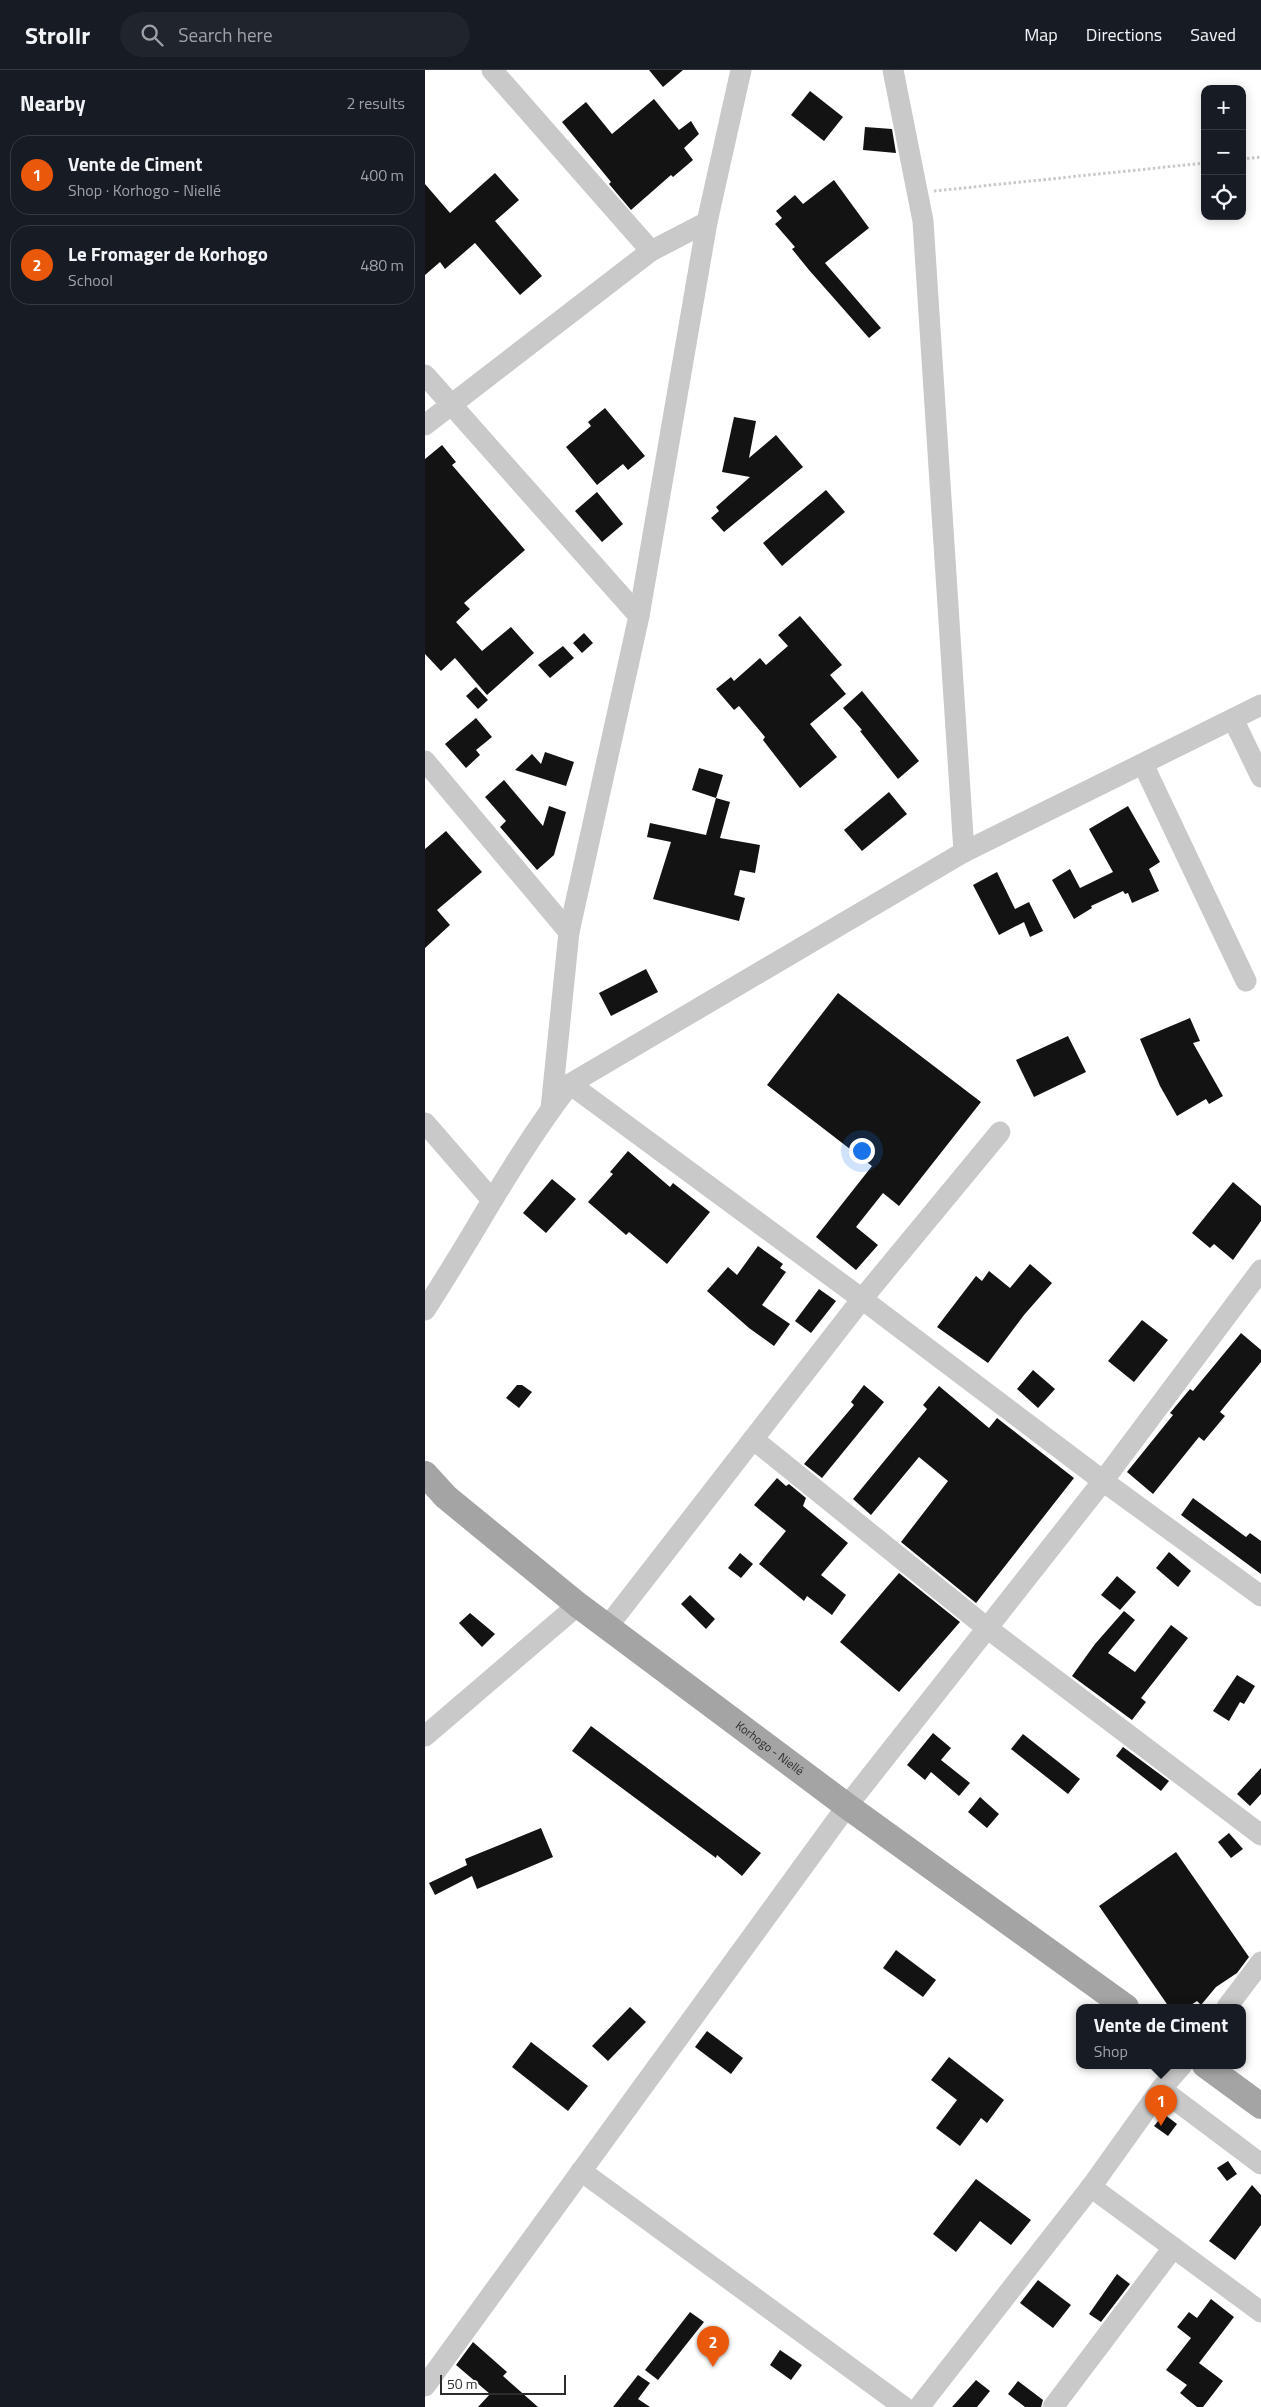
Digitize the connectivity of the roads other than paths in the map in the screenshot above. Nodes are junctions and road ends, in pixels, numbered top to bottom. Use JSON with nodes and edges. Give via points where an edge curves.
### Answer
{"nodes":[{"id":1,"x":492,"y":70,"type":"edge"},
{"id":2,"x":741,"y":70,"type":"edge"},
{"id":3,"x":893,"y":70,"type":"edge"},
{"id":4,"x":707,"y":222,"type":"junction"},
{"id":5,"x":651,"y":251,"type":"junction"},
{"id":6,"x":425,"y":375,"type":"edge"},
{"id":7,"x":450,"y":405,"type":"junction"},
{"id":8,"x":425,"y":425,"type":"edge"},
{"id":9,"x":639,"y":616,"type":"junction"},
{"id":10,"x":1261,"y":705,"type":"edge"},
{"id":11,"x":1233,"y":719,"type":"junction"},
{"id":12,"x":425,"y":761,"type":"edge"},
{"id":13,"x":1143,"y":764,"type":"junction"},
{"id":14,"x":1261,"y":777,"type":"edge"},
{"id":15,"x":964,"y":852,"type":"junction"},
{"id":16,"x":569,"y":932,"type":"junction"},
{"id":17,"x":1246,"y":981,"type":"dead end"},
{"id":18,"x":570,"y":1084,"type":"junction"},
{"id":19,"x":551,"y":1108,"type":"junction"},
{"id":20,"x":425,"y":1123,"type":"edge"},
{"id":21,"x":1000,"y":1132,"type":"dead end"},
{"id":22,"x":492,"y":1200,"type":"junction"},
{"id":23,"x":1261,"y":1270,"type":"edge"},
{"id":24,"x":862,"y":1298,"type":"junction"},
{"id":25,"x":425,"y":1310,"type":"edge"},
{"id":26,"x":753,"y":1440,"type":"junction"},
{"id":27,"x":425,"y":1474,"type":"edge"},
{"id":28,"x":1103,"y":1481,"type":"junction"},
{"id":29,"x":1261,"y":1596,"type":"edge"},
{"id":30,"x":578,"y":1605,"type":"junction"},
{"id":31,"x":608,"y":1626,"type":"junction"},
{"id":32,"x":987,"y":1628,"type":"junction"},
{"id":33,"x":425,"y":1736,"type":"edge"},
{"id":34,"x":847,"y":1806,"type":"junction"},
{"id":35,"x":1261,"y":1835,"type":"edge"},
{"id":36,"x":1261,"y":1962,"type":"edge"},
{"id":37,"x":1122,"y":2004,"type":"edge"},
{"id":38,"x":1229,"y":2004,"type":"edge"},
{"id":39,"x":1178,"y":2069,"type":"edge"},
{"id":40,"x":1210,"y":2069,"type":"edge"},
{"id":41,"x":1161,"y":2089,"type":"junction"},
{"id":42,"x":1261,"y":2106,"type":"edge"},
{"id":43,"x":1261,"y":2164,"type":"edge"},
{"id":44,"x":581,"y":2171,"type":"junction"},
{"id":45,"x":1091,"y":2187,"type":"junction"},
{"id":46,"x":1173,"y":2248,"type":"junction"},
{"id":47,"x":1261,"y":2312,"type":"edge"},
{"id":48,"x":425,"y":2386,"type":"edge"},
{"id":49,"x":904,"y":2407,"type":"edge"},
{"id":50,"x":919,"y":2407,"type":"edge"},
{"id":51,"x":1053,"y":2407,"type":"edge"}],
"edges":[{"from":1,"to":5,"type":"street"},
{"from":2,"to":4,"type":"street"},
{"from":3,"to":15,"type":"street","via":[[923,221]]},
{"from":4,"to":5,"type":"street"},
{"from":4,"to":9,"type":"street"},
{"from":5,"to":7,"type":"street"},
{"from":6,"to":7,"type":"street"},
{"from":7,"to":8,"type":"street"},
{"from":7,"to":9,"type":"street"},
{"from":9,"to":16,"type":"street"},
{"from":10,"to":11,"type":"street"},
{"from":11,"to":13,"type":"street"},
{"from":11,"to":14,"type":"street"},
{"from":12,"to":16,"type":"street"},
{"from":13,"to":15,"type":"street"},
{"from":13,"to":17,"type":"street"},
{"from":15,"to":18,"type":"street"},
{"from":16,"to":19,"type":"street"},
{"from":18,"to":19,"type":"street"},
{"from":18,"to":24,"type":"street"},
{"from":19,"to":22,"type":"street"},
{"from":20,"to":22,"type":"street"},
{"from":21,"to":24,"type":"street"},
{"from":22,"to":25,"type":"street"},
{"from":23,"to":28,"type":"street"},
{"from":24,"to":26,"type":"street"},
{"from":24,"to":28,"type":"street"},
{"from":26,"to":31,"type":"street"},
{"from":26,"to":32,"type":"street"},
{"from":27,"to":30,"type":"main road","name":"Korhogo - Niellé","via":[[446,1497]]},
{"from":28,"to":29,"type":"street"},
{"from":28,"to":32,"type":"street"},
{"from":30,"to":31,"type":"main road","name":"Korhogo - Niellé"},
{"from":30,"to":33,"type":"street"},
{"from":31,"to":34,"type":"main road","name":"Korhogo - Niellé"},
{"from":32,"to":34,"type":"street"},
{"from":32,"to":35,"type":"street"},
{"from":34,"to":37,"type":"main road","name":"Korhogo - Niellé"},
{"from":34,"to":44,"type":"street"},
{"from":36,"to":38,"type":"street"},
{"from":39,"to":41,"type":"street"},
{"from":40,"to":42,"type":"main road"},
{"from":41,"to":43,"type":"street"},
{"from":41,"to":45,"type":"street"},
{"from":44,"to":48,"type":"street"},
{"from":44,"to":49,"type":"street"},
{"from":45,"to":46,"type":"street"},
{"from":45,"to":50,"type":"street"},
{"from":46,"to":47,"type":"street"},
{"from":46,"to":51,"type":"street"}]}
